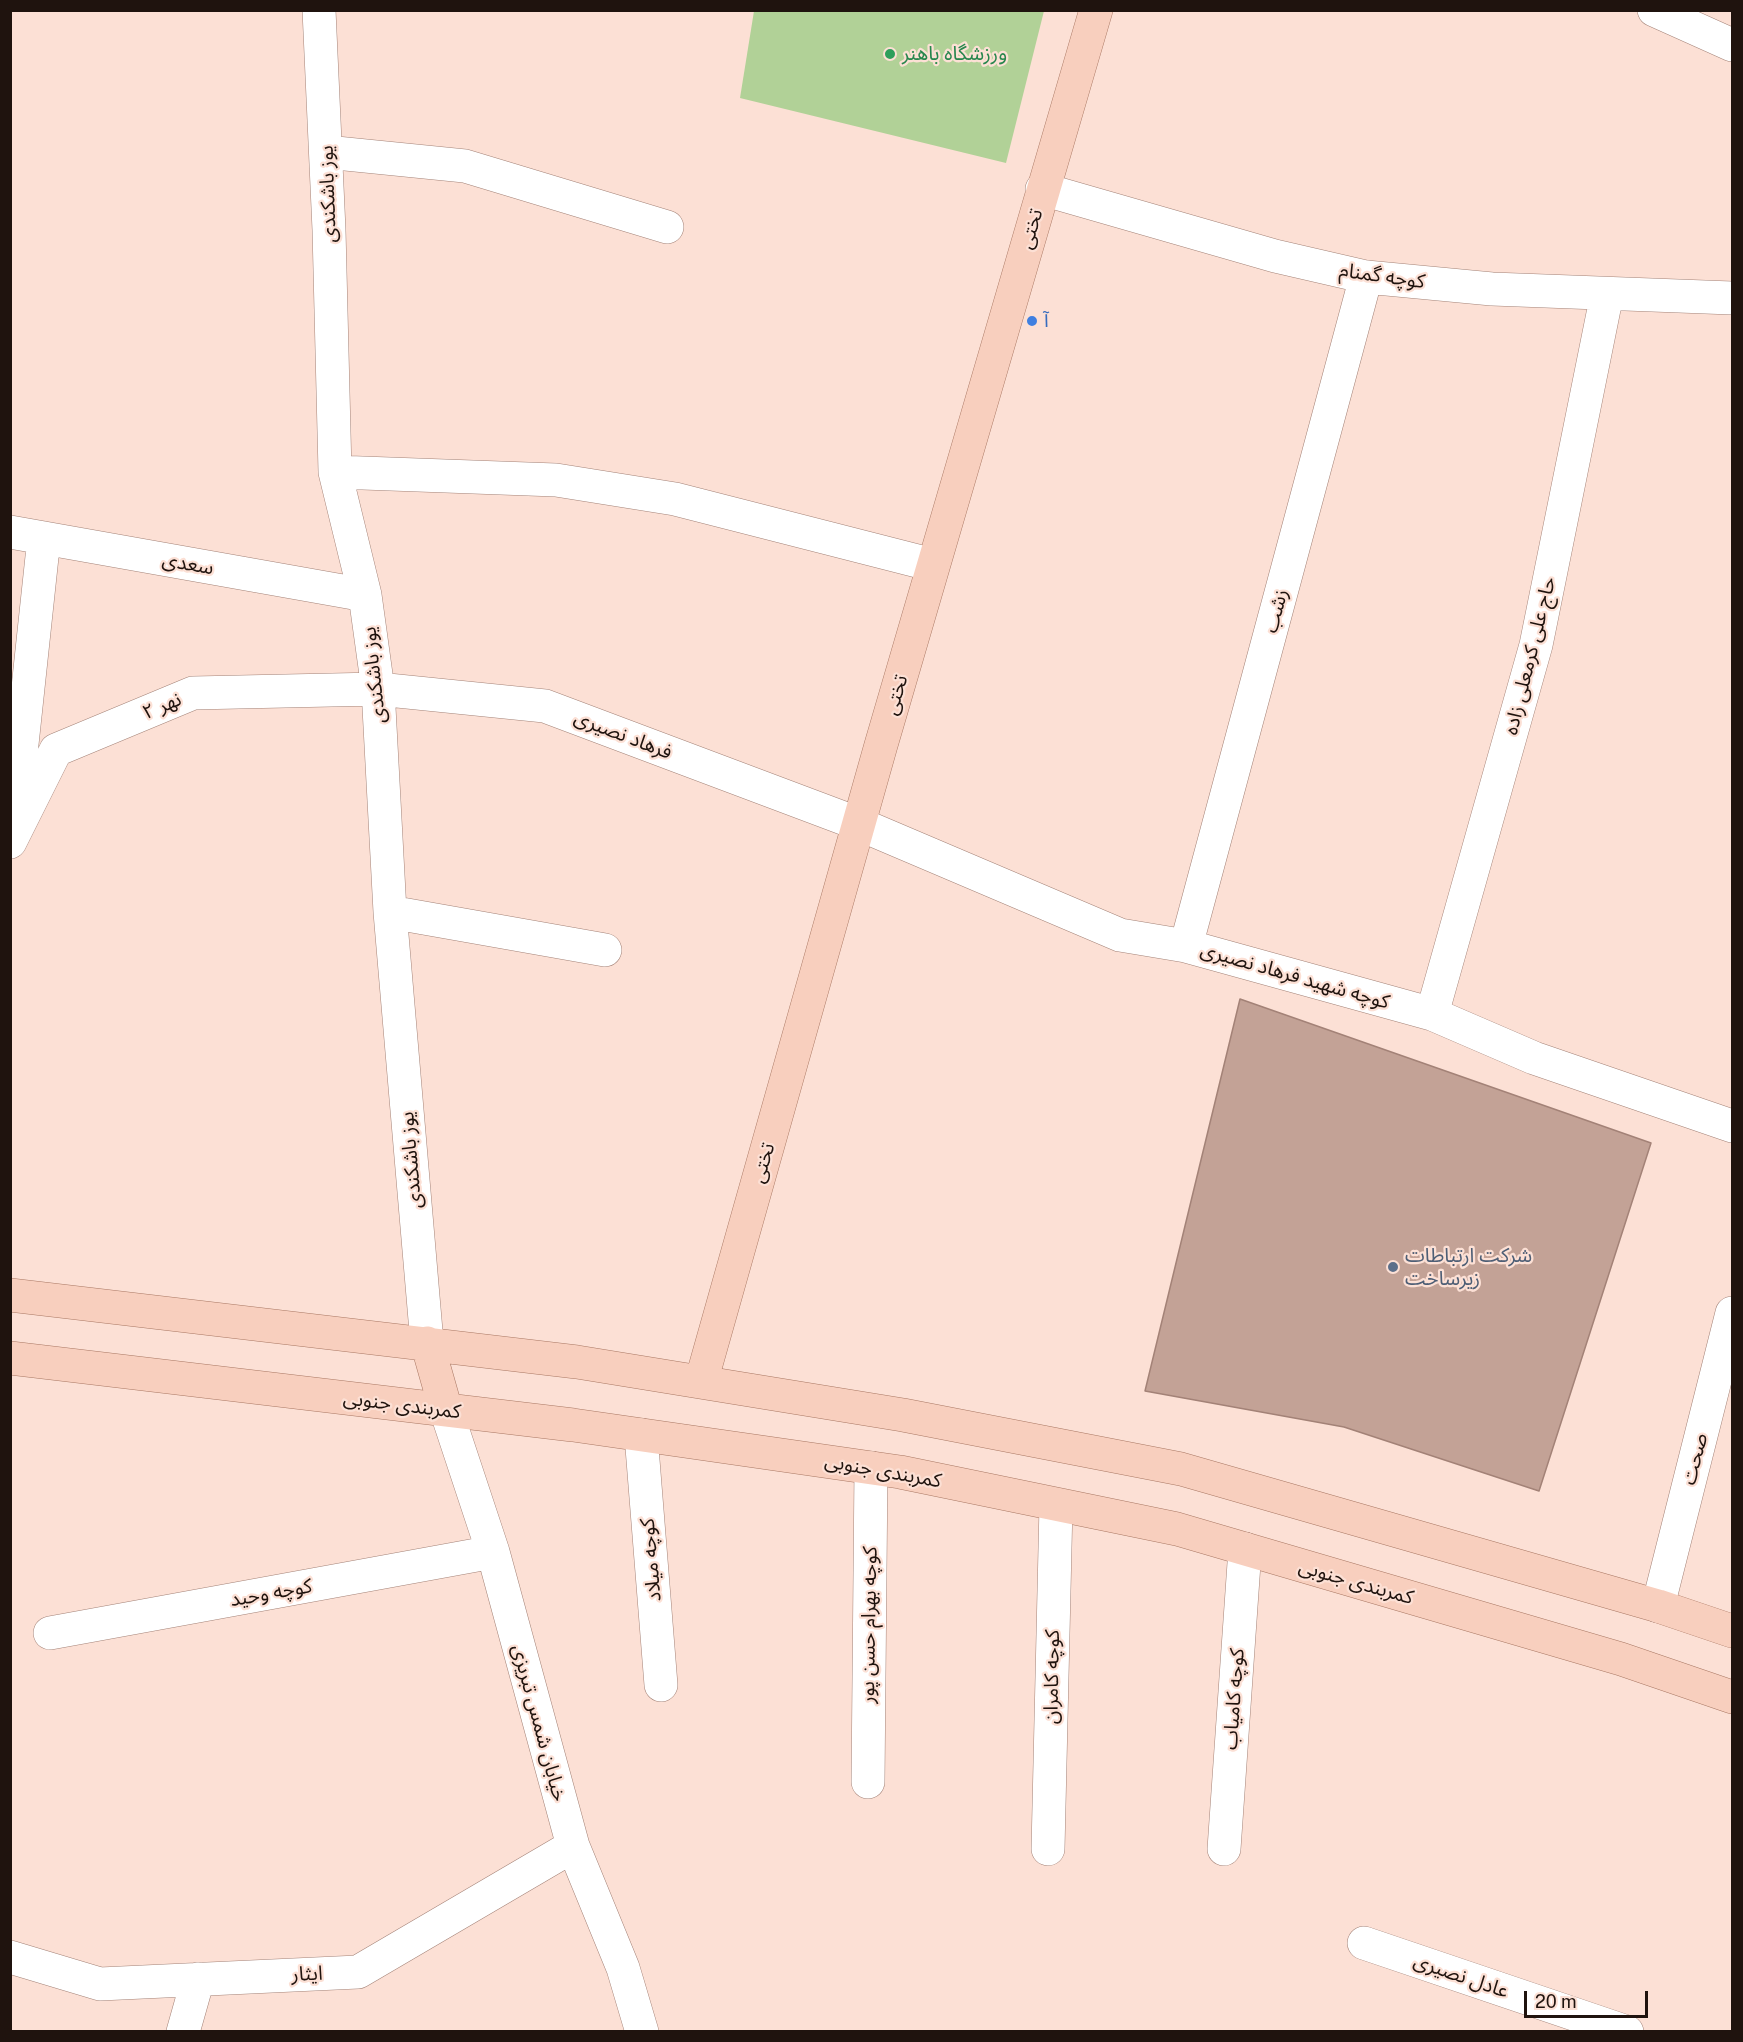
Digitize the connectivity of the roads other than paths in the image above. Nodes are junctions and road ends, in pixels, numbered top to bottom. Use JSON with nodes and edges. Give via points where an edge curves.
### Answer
{"nodes":[{"id":1,"x":320,"y":10,"type":"edge"},
{"id":2,"x":1096,"y":10,"type":"edge"},
{"id":3,"x":1654,"y":10,"type":"edge"},
{"id":4,"x":1732,"y":45,"type":"edge"},
{"id":5,"x":326,"y":152,"type":"junction"},
{"id":6,"x":1042,"y":189,"type":"junction"},
{"id":7,"x":667,"y":227,"type":"dead end"},
{"id":8,"x":1366,"y":277,"type":"junction"},
{"id":9,"x":1607,"y":294,"type":"junction"},
{"id":10,"x":1732,"y":298,"type":"edge"},
{"id":11,"x":335,"y":472,"type":"junction"},
{"id":12,"x":10,"y":532,"type":"edge"},
{"id":13,"x":44,"y":538,"type":"junction"},
{"id":14,"x":933,"y":565,"type":"junction"},
{"id":15,"x":365,"y":595,"type":"junction"},
{"id":16,"x":378,"y":689,"type":"junction"},
{"id":17,"x":859,"y":824,"type":"junction"},
{"id":18,"x":11,"y":841,"type":"edge"},
{"id":19,"x":390,"y":912,"type":"junction"},
{"id":20,"x":1186,"y":946,"type":"junction"},
{"id":21,"x":605,"y":950,"type":"dead end"},
{"id":22,"x":1432,"y":1014,"type":"junction"},
{"id":23,"x":1732,"y":1126,"type":"edge"},
{"id":24,"x":10,"y":1295,"type":"edge"},
{"id":25,"x":1732,"y":1313,"type":"edge"},
{"id":26,"x":427,"y":1343,"type":"junction"},
{"id":27,"x":10,"y":1358,"type":"edge"},
{"id":28,"x":701,"y":1382,"type":"junction"},
{"id":29,"x":446,"y":1410,"type":"junction"},
{"id":30,"x":641,"y":1435,"type":"junction"},
{"id":31,"x":871,"y":1468,"type":"junction"},
{"id":32,"x":1056,"y":1504,"type":"junction"},
{"id":33,"x":1245,"y":1549,"type":"junction"},
{"id":34,"x":493,"y":1552,"type":"junction"},
{"id":35,"x":1658,"y":1606,"type":"junction"},
{"id":36,"x":1732,"y":1631,"type":"edge"},
{"id":37,"x":50,"y":1633,"type":"dead end"},
{"id":38,"x":661,"y":1685,"type":"dead end"},
{"id":39,"x":1732,"y":1697,"type":"edge"},
{"id":40,"x":867,"y":1782,"type":"dead end"},
{"id":41,"x":573,"y":1846,"type":"junction"},
{"id":42,"x":1048,"y":1849,"type":"dead end"},
{"id":43,"x":1224,"y":1849,"type":"dead end"},
{"id":44,"x":1364,"y":1944,"type":"dead end"},
{"id":45,"x":10,"y":1957,"type":"edge"},
{"id":46,"x":198,"y":1979,"type":"junction"},
{"id":47,"x":183,"y":2031,"type":"edge"},
{"id":48,"x":642,"y":2031,"type":"edge"},
{"id":49,"x":1627,"y":2031,"type":"edge"}],
"edges":[{"from":1,"to":5,"type":"street","name":"یوز باشکندی"},
{"from":2,"to":6,"type":"main road","name":"تختی"},
{"from":3,"to":4,"type":"street"},
{"from":5,"to":7,"type":"street","via":[[465,166]]},
{"from":5,"to":11,"type":"street","name":"یوز باشکندی"},
{"from":6,"to":8,"type":"street","name":"کوچه گمنام","via":[[1275,256]]},
{"from":6,"to":14,"type":"main road","name":"تختی"},
{"from":8,"to":9,"type":"street","name":"کوچه گمنام","via":[[1492,289]]},
{"from":8,"to":20,"type":"street","name":"زشب"},
{"from":9,"to":10,"type":"street","name":"کوچه گمنام"},
{"from":9,"to":22,"type":"street","name":"حاج علی کرمعلی زاده","via":[[1536,645]]},
{"from":11,"to":14,"type":"street","via":[[556,480],[675,499]]},
{"from":11,"to":15,"type":"street","name":"یوز باشکندی"},
{"from":12,"to":13,"type":"street","name":"سعدی"},
{"from":13,"to":15,"type":"street","name":"سعدی"},
{"from":13,"to":18,"type":"street"},
{"from":14,"to":17,"type":"main road","name":"تختی"},
{"from":15,"to":16,"type":"street","name":"یوز باشکندی"},
{"from":16,"to":17,"type":"street","name":"فرهاد نصیری","via":[[545,706]]},
{"from":16,"to":18,"type":"street","name":"نهر ۲","via":[[194,693],[56,750]]},
{"from":16,"to":19,"type":"street","name":"یوز باشکندی"},
{"from":17,"to":20,"type":"street","name":"کوچه شهید فرهاد نصیری","via":[[1120,935]]},
{"from":17,"to":28,"type":"main road","name":"تختی"},
{"from":19,"to":21,"type":"street"},
{"from":19,"to":26,"type":"street","name":"یوز باشکندی"},
{"from":20,"to":22,"type":"street","name":"کوچه شهید فرهاد نصیری"},
{"from":22,"to":23,"type":"street","name":"کوچه شهید فرهاد نصیری","via":[[1534,1058]]},
{"from":24,"to":26,"type":"main road"},
{"from":25,"to":35,"type":"street","name":"صحت"},
{"from":26,"to":28,"type":"main road"},
{"from":26,"to":29,"type":"main road"},
{"from":27,"to":29,"type":"main road","name":"کمربندی جنوبی"},
{"from":28,"to":35,"type":"main road","via":[[903,1415],[1180,1469]]},
{"from":29,"to":30,"type":"main road","name":"کمربندی جنوبی"},
{"from":29,"to":34,"type":"street","name":"خیابان شمس تبریزی"},
{"from":30,"to":31,"type":"main road","name":"کمربندی جنوبی"},
{"from":30,"to":38,"type":"street","name":"کوچه میلاد"},
{"from":31,"to":32,"type":"main road","name":"کمربندی جنوبی"},
{"from":31,"to":40,"type":"street","name":"کوچه بهرام حسن پور"},
{"from":32,"to":33,"type":"main road","name":"کمربندی جنوبی","via":[[1177,1529]]},
{"from":32,"to":42,"type":"street","name":"کوچه کامران"},
{"from":33,"to":39,"type":"main road","name":"کمربندی جنوبی","via":[[1621,1659]]},
{"from":33,"to":43,"type":"street","name":"کوچه کامیاب"},
{"from":34,"to":37,"type":"street","name":"کوچه وحید"},
{"from":34,"to":41,"type":"street","name":"خیابان شمس تبریزی"},
{"from":35,"to":36,"type":"main road"},
{"from":41,"to":46,"type":"street","name":"ایثار","via":[[358,1972]]},
{"from":41,"to":48,"type":"street","name":"خیابان شمس تبریزی","via":[[623,1968]]},
{"from":44,"to":49,"type":"street","name":"عادل نصیری"},
{"from":45,"to":46,"type":"street","name":"ایثار","via":[[100,1984]]},
{"from":46,"to":47,"type":"street"}]}
